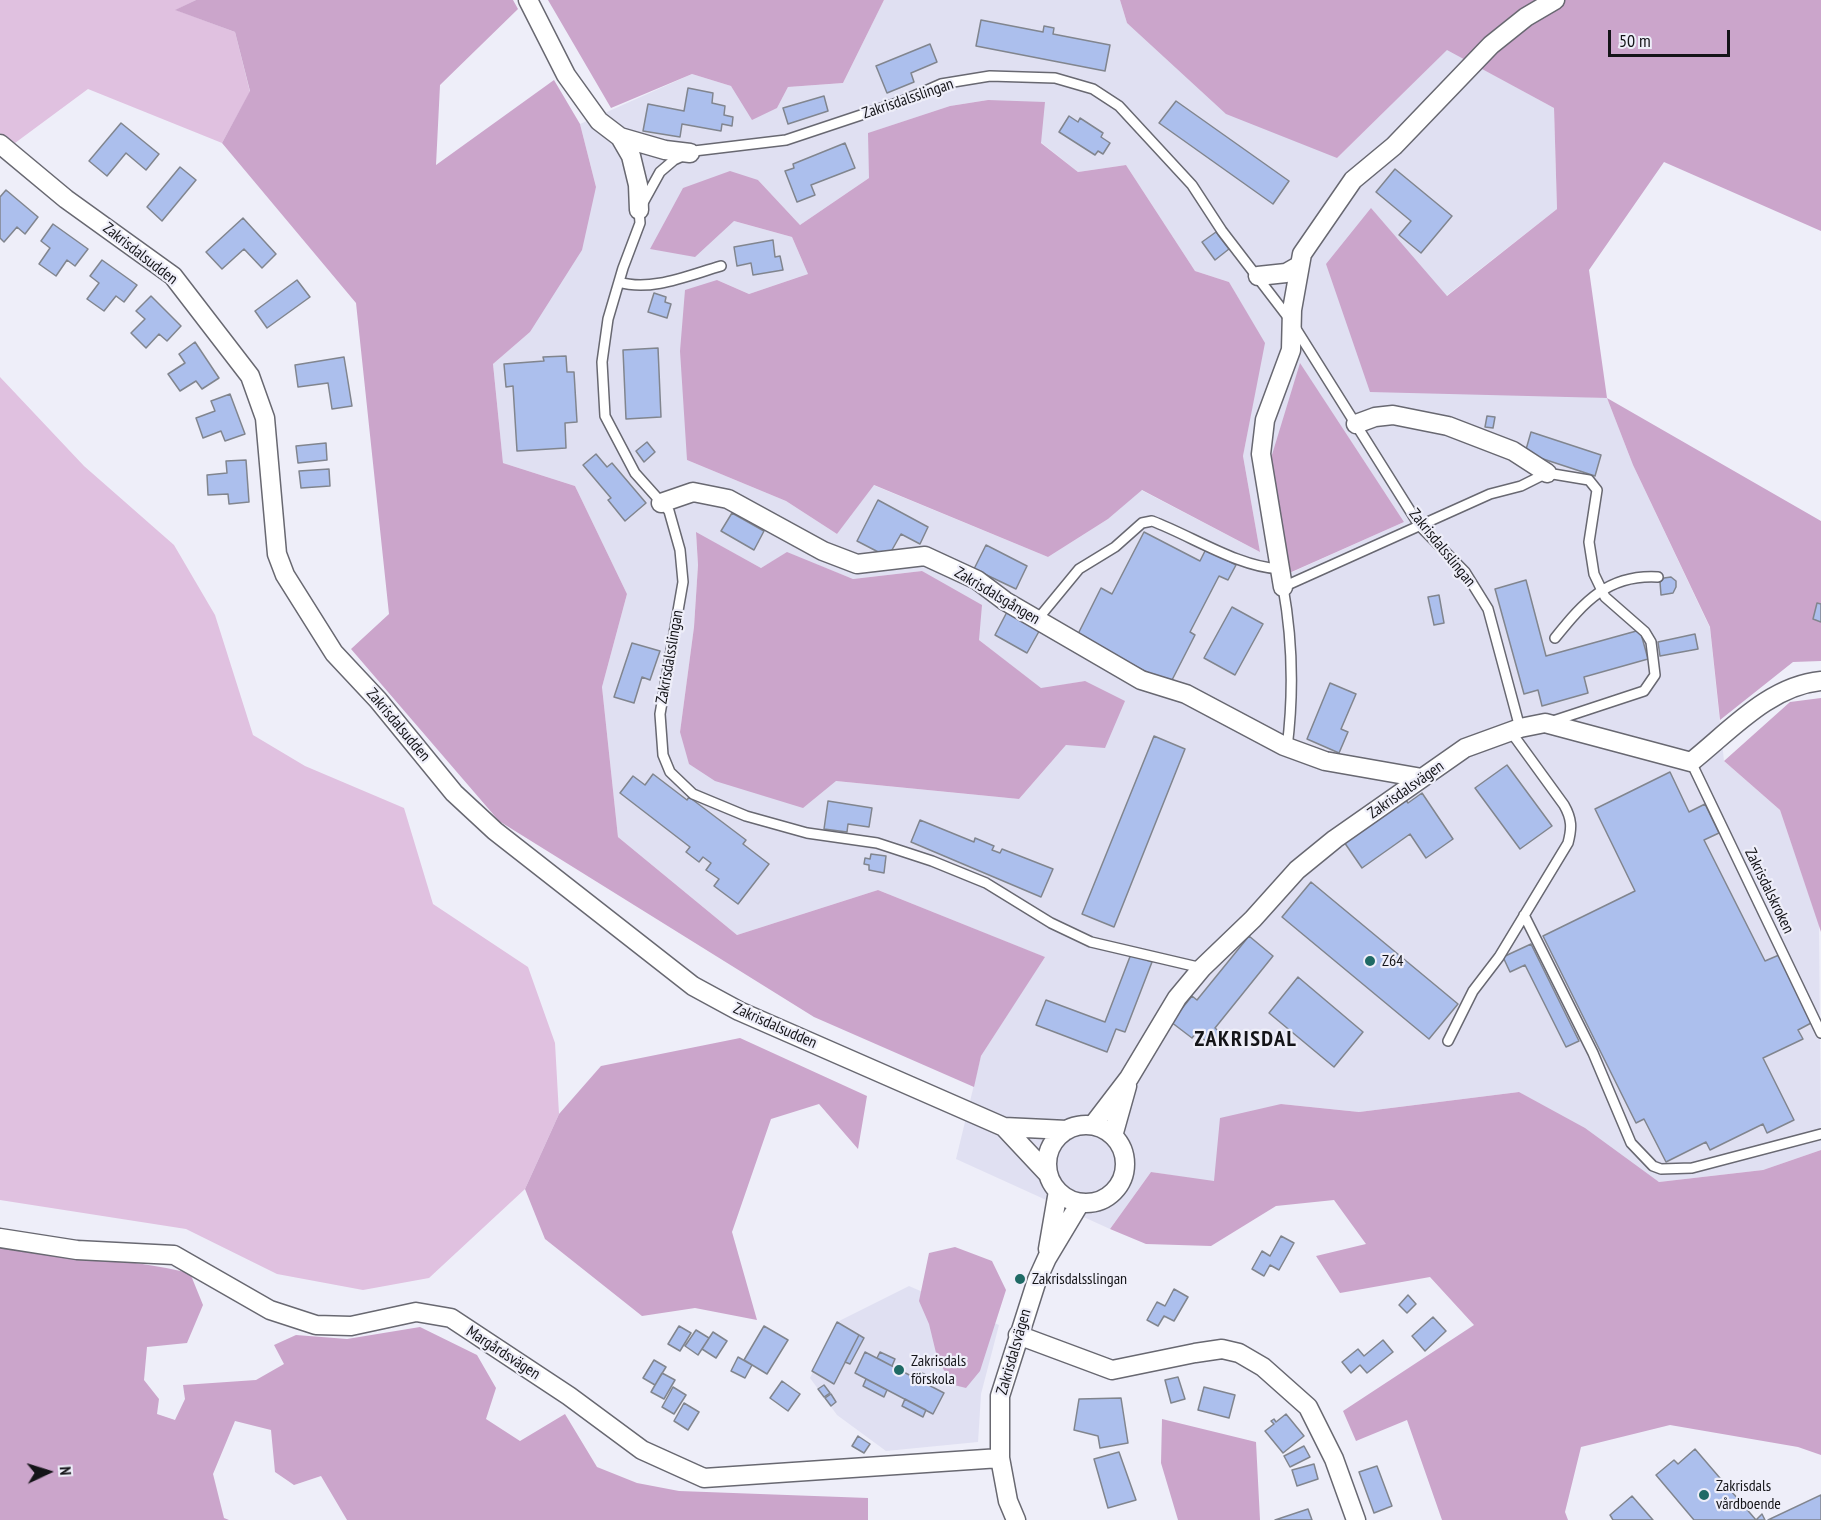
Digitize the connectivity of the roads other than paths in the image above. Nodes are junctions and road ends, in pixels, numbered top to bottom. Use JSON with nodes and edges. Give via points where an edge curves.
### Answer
{"nodes":[{"id":1,"x":528,"y":0,"type":"edge"},
{"id":2,"x":1555,"y":0,"type":"edge"},
{"id":3,"x":620,"y":137,"type":"junction"},
{"id":4,"x":0,"y":144,"type":"edge"},
{"id":5,"x":690,"y":153,"type":"junction"},
{"id":6,"x":639,"y":210,"type":"junction"},
{"id":7,"x":1300,"y":265,"type":"junction"},
{"id":8,"x":721,"y":266,"type":"dead end"},
{"id":9,"x":1258,"y":276,"type":"junction"},
{"id":10,"x":619,"y":282,"type":"junction"},
{"id":11,"x":1291,"y":321,"type":"junction"},
{"id":12,"x":1356,"y":424,"type":"junction"},
{"id":13,"x":1547,"y":473,"type":"junction"},
{"id":14,"x":662,"y":503,"type":"junction"},
{"id":15,"x":1419,"y":525,"type":"junction"},
{"id":16,"x":1658,"y":577,"type":"dead end"},
{"id":17,"x":1281,"y":578,"type":"junction"},
{"id":18,"x":1602,"y":591,"type":"junction"},
{"id":19,"x":1037,"y":620,"type":"junction"},
{"id":20,"x":1555,"y":638,"type":"dead end"},
{"id":21,"x":1821,"y":681,"type":"edge"},
{"id":22,"x":1545,"y":723,"type":"junction"},
{"id":23,"x":1515,"y":730,"type":"junction"},
{"id":24,"x":1287,"y":748,"type":"junction"},
{"id":25,"x":1691,"y":762,"type":"junction"},
{"id":26,"x":1422,"y":778,"type":"junction"},
{"id":27,"x":1524,"y":915,"type":"junction"},
{"id":28,"x":1202,"y":968,"type":"junction"},
{"id":29,"x":1821,"y":1033,"type":"edge"},
{"id":30,"x":1448,"y":1041,"type":"dead end"},
{"id":31,"x":1129,"y":1078,"type":"junction"},
{"id":32,"x":1092,"y":1125,"type":"junction"},
{"id":33,"x":1004,"y":1127,"type":"junction"},
{"id":34,"x":1066,"y":1130,"type":"junction"},
{"id":35,"x":1821,"y":1134,"type":"edge"},
{"id":36,"x":1113,"y":1136,"type":"junction"},
{"id":37,"x":1048,"y":1174,"type":"junction"},
{"id":38,"x":1058,"y":1191,"type":"junction"},
{"id":39,"x":1080,"y":1203,"type":"junction"},
{"id":40,"x":0,"y":1238,"type":"edge"},
{"id":41,"x":1047,"y":1258,"type":"junction"},
{"id":42,"x":1018,"y":1335,"type":"junction"},
{"id":43,"x":1000,"y":1458,"type":"junction"},
{"id":44,"x":1016,"y":1520,"type":"edge"},
{"id":45,"x":1356,"y":1520,"type":"edge"}],
"edges":[{"from":1,"to":3,"type":"street","via":[[566,75],[599,121]]},
{"from":2,"to":7,"type":"street","via":[[1491,45],[1394,146],[1353,180],[1302,254]]},
{"from":3,"to":5,"type":"street","name":"Zakrisdalsslingan"},
{"from":3,"to":6,"type":"street","name":"Zakrisdalsslingan","via":[[631,156]]},
{"from":4,"to":33,"type":"street","name":"Zakrisdalsudden","via":[[66,199],[173,276],[250,376],[265,418],[277,554],[285,575],[334,653],[454,793],[495,831],[693,986],[739,1011]]},
{"from":5,"to":6,"type":"lane","name":"Zakrisdalsslingan","via":[[660,172]]},
{"from":5,"to":9,"type":"lane","name":"Zakrisdalsslingan","via":[[786,140],[941,84],[990,75],[1055,78],[1093,89],[1119,106],[1192,185]]},
{"from":6,"to":10,"type":"lane","name":"Zakrisdalsslingan","via":[[640,223]]},
{"from":7,"to":9,"type":"street","via":[[1286,273]]},
{"from":7,"to":11,"type":"street"},
{"from":8,"to":10,"type":"lane","via":[[650,285]]},
{"from":9,"to":11,"type":"lane","name":"Zakrisdalsslingan"},
{"from":10,"to":14,"type":"lane","name":"Zakrisdalsslingan","via":[[608,319],[602,362],[605,416],[635,473]]},
{"from":11,"to":12,"type":"lane","name":"Zakrisdalsslingan"},
{"from":11,"to":17,"type":"street","via":[[1291,350],[1265,420],[1261,454]]},
{"from":12,"to":13,"type":"street","via":[[1393,415],[1448,426],[1513,451]]},
{"from":12,"to":15,"type":"lane","name":"Zakrisdalsslingan"},
{"from":13,"to":15,"type":"lane"},
{"from":13,"to":18,"type":"lane","via":[[1589,480],[1598,490],[1589,542],[1594,573]]},
{"from":14,"to":19,"type":"street","name":"Zakrisdalsgången","via":[[693,492],[728,499],[823,551],[857,564],[925,556],[977,580]]},
{"from":14,"to":28,"type":"lane","name":"Zakrisdalsslingan","via":[[669,511],[680,550],[683,582],[660,714],[663,755],[670,772],[693,794],[746,816],[807,833],[877,843],[932,861],[986,883],[1090,942]]},
{"from":15,"to":17,"type":"lane"},
{"from":15,"to":23,"type":"lane","name":"Zakrisdalsslingan","via":[[1465,572],[1488,609]]},
{"from":16,"to":18,"type":"lane","via":[[1636,575]]},
{"from":17,"to":19,"type":"lane","via":[[1152,520],[1142,523],[1115,547],[1079,569]]},
{"from":17,"to":24,"type":"lane","via":[[1288,614],[1294,700]]},
{"from":18,"to":20,"type":"lane","via":[[1583,605]]},
{"from":18,"to":22,"type":"lane","via":[[1645,632],[1653,649],[1655,675],[1644,691]]},
{"from":19,"to":24,"type":"street","name":"Zakrisdalsgången","via":[[1141,680],[1186,694]]},
{"from":21,"to":25,"type":"street","via":[[1780,692]]},
{"from":22,"to":23,"type":"street","name":"Zakrisdalsvägen"},
{"from":22,"to":25,"type":"street","name":"Zakrisdalsvägen"},
{"from":23,"to":26,"type":"street","name":"Zakrisdalsvägen","via":[[1465,748]]},
{"from":23,"to":27,"type":"lane","via":[[1571,817],[1572,830]]},
{"from":24,"to":26,"type":"street","name":"Zakrisdalsgången","via":[[1345,765]]},
{"from":25,"to":29,"type":"lane","name":"Zakrisdalskroken"},
{"from":26,"to":28,"type":"street","name":"Zakrisdalsvägen","via":[[1297,870]]},
{"from":27,"to":30,"type":"lane","via":[[1473,991]]},
{"from":27,"to":35,"type":"lane","via":[[1593,1053],[1631,1143],[1647,1161],[1661,1169],[1692,1168]]},
{"from":28,"to":31,"type":"street","name":"Zakrisdalsvägen","via":[[1164,1016]]},
{"from":31,"to":32,"type":"street","name":"Zakrisdalsvägen"},
{"from":31,"to":36,"type":"street"},
{"from":32,"to":34,"type":"street"},
{"from":32,"to":36,"type":"street"},
{"from":33,"to":34,"type":"street","name":"Zakrisdalsudden"},
{"from":33,"to":37,"type":"street","name":"Zakrisdalsudden"},
{"from":34,"to":37,"type":"street","via":[[1050,1149]]},
{"from":36,"to":39,"type":"street","via":[[1124,1155],[1123,1177],[1101,1200]]},
{"from":37,"to":38,"type":"street"},
{"from":38,"to":39,"type":"street"},
{"from":38,"to":41,"type":"street","name":"Zakrisdalsvägen"},
{"from":39,"to":41,"type":"street","name":"Zakrisdalsvägen"},
{"from":40,"to":43,"type":"street","name":"Margårdsvägen","via":[[77,1250],[174,1255],[270,1310],[316,1325],[351,1326],[416,1312],[451,1318],[642,1450],[704,1478]]},
{"from":41,"to":42,"type":"street","name":"Zakrisdalsvägen"},
{"from":42,"to":43,"type":"street","name":"Zakrisdalsvägen","via":[[1000,1396]]},
{"from":42,"to":45,"type":"street","via":[[1112,1370],[1222,1349],[1263,1366],[1308,1407],[1334,1460]]},
{"from":43,"to":44,"type":"street","name":"Zakrisdalsvägen"}]}
